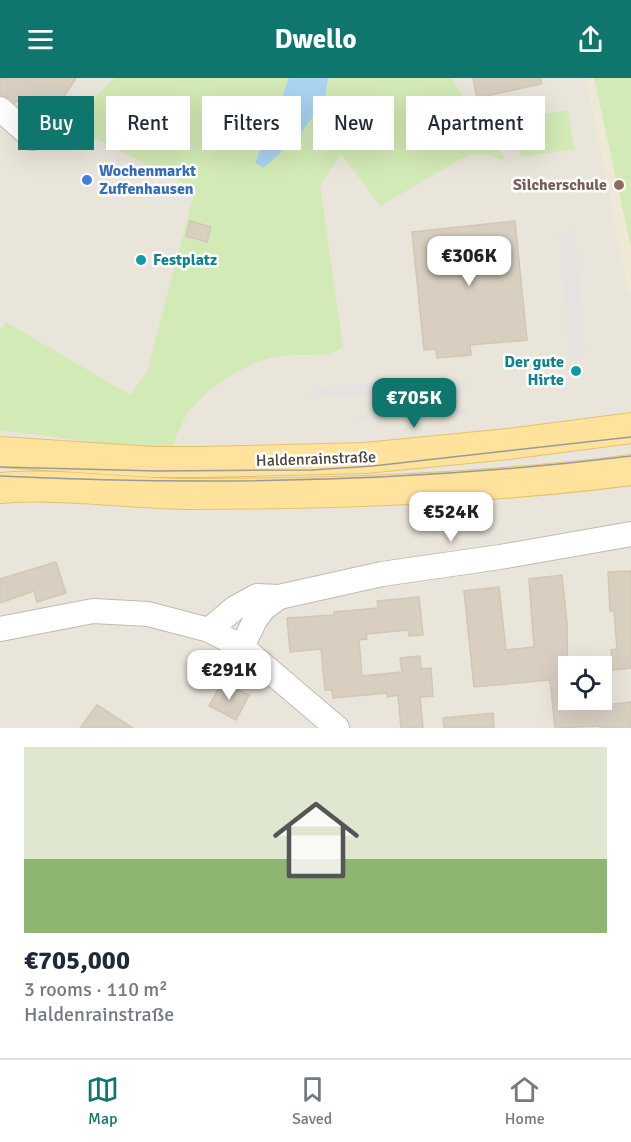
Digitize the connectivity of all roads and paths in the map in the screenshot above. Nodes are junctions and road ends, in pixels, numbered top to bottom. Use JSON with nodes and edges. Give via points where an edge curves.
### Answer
{"nodes":[{"id":1,"x":0,"y":109,"type":"edge"},
{"id":2,"x":18,"y":125,"type":"edge"},
{"id":3,"x":631,"y":428,"type":"edge"},
{"id":4,"x":0,"y":452,"type":"edge"},
{"id":5,"x":631,"y":470,"type":"edge"},
{"id":6,"x":0,"y":488,"type":"edge"},
{"id":7,"x":631,"y":534,"type":"edge"},
{"id":8,"x":279,"y":597,"type":"junction"},
{"id":9,"x":0,"y":629,"type":"edge"},
{"id":10,"x":209,"y":630,"type":"junction"},
{"id":11,"x":242,"y":647,"type":"junction"},
{"id":12,"x":337,"y":728,"type":"edge"}],
"edges":[{"from":1,"to":2,"type":"street"},
{"from":3,"to":4,"type":"main road","name":"Haldenrainstraße","via":[[365,458],[152,462]]},
{"from":5,"to":6,"type":"main road","name":"Haldenrainstraße","via":[[481,485],[337,493],[152,494]]},
{"from":7,"to":8,"type":"street","via":[[382,574]]},
{"from":8,"to":10,"type":"street","via":[[251,598]]},
{"from":8,"to":11,"type":"street","via":[[263,609]]},
{"from":9,"to":10,"type":"street","via":[[93,612],[148,614]]},
{"from":10,"to":11,"type":"street"},
{"from":11,"to":12,"type":"street"}]}
